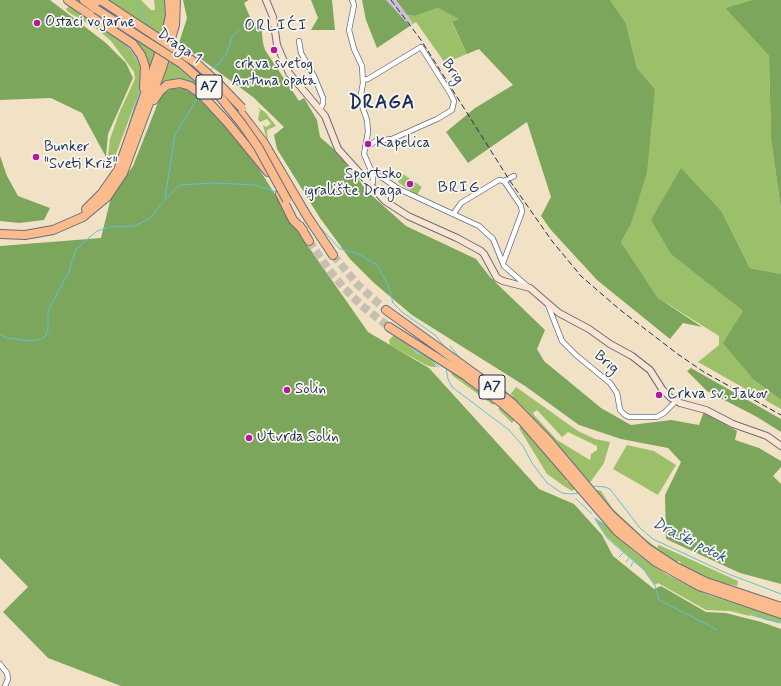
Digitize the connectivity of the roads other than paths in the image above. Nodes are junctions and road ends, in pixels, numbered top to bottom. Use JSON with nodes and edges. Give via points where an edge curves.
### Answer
{"nodes":[{"id":1,"x":68,"y":0,"type":"edge"},
{"id":2,"x":84,"y":0,"type":"edge"},
{"id":3,"x":169,"y":0,"type":"edge"},
{"id":4,"x":176,"y":0,"type":"edge"},
{"id":5,"x":266,"y":0,"type":"edge"},
{"id":6,"x":352,"y":0,"type":"edge"},
{"id":7,"x":99,"y":2,"type":"edge"},
{"id":8,"x":170,"y":35,"type":"junction"},
{"id":9,"x":299,"y":41,"type":"dead end"},
{"id":10,"x":363,"y":80,"type":"junction"},
{"id":11,"x":320,"y":109,"type":"junction"},
{"id":12,"x":366,"y":146,"type":"junction"},
{"id":13,"x":120,"y":171,"type":"junction"},
{"id":14,"x":372,"y":171,"type":"junction"},
{"id":15,"x":514,"y":176,"type":"dead end"},
{"id":16,"x":504,"y":181,"type":"junction"},
{"id":17,"x":370,"y":186,"type":"junction"},
{"id":18,"x":285,"y":201,"type":"junction"},
{"id":19,"x":454,"y":213,"type":"junction"},
{"id":20,"x":0,"y":234,"type":"edge"},
{"id":21,"x":309,"y":241,"type":"tunnel mouth"},
{"id":22,"x":333,"y":255,"type":"tunnel mouth"},
{"id":23,"x":503,"y":263,"type":"junction"},
{"id":24,"x":527,"y":286,"type":"junction"},
{"id":25,"x":548,"y":305,"type":"junction"},
{"id":26,"x":386,"y":310,"type":"tunnel mouth"},
{"id":27,"x":389,"y":327,"type":"tunnel mouth"},
{"id":28,"x":676,"y":400,"type":"junction"},
{"id":29,"x":781,"y":446,"type":"edge"},
{"id":30,"x":579,"y":483,"type":"junction"},
{"id":31,"x":591,"y":497,"type":"junction"},
{"id":32,"x":781,"y":607,"type":"edge"},
{"id":33,"x":781,"y":614,"type":"edge"},
{"id":34,"x":0,"y":664,"type":"edge"},
{"id":35,"x":5,"y":686,"type":"edge"}],
"edges":[{"from":1,"to":13,"type":"highway","via":[[132,44],[141,55],[145,66],[145,86],[119,160]]},
{"from":2,"to":7,"type":"highway","number":"A7"},
{"from":3,"to":8,"type":"highway"},
{"from":4,"to":8,"type":"highway","via":[[176,16]]},
{"from":5,"to":11,"type":"street","via":[[273,17],[277,44],[286,67],[296,83]]},
{"from":6,"to":10,"type":"street","via":[[354,5],[349,30],[361,62]]},
{"from":7,"to":18,"type":"highway","name":"Draga 1","number":"A7","bridge":true,"via":[[182,64],[221,98],[258,147]]},
{"from":7,"to":22,"type":"highway","bridge":true,"via":[[196,63],[217,82],[255,124],[263,142]]},
{"from":8,"to":13,"type":"highway","bridge":true},
{"from":9,"to":11,"type":"street","via":[[301,53],[323,98]]},
{"from":10,"to":12,"type":"street","via":[[360,100],[367,120]]},
{"from":10,"to":12,"type":"street","name":"Brig","via":[[421,47],[454,101],[452,110],[437,120],[392,139],[376,141]]},
{"from":11,"to":17,"type":"street","via":[[338,149]]},
{"from":12,"to":14,"type":"street","via":[[364,157]]},
{"from":13,"to":18,"type":"highway","via":[[132,160],[155,98],[164,87],[177,83],[190,86],[202,95],[241,137],[264,165]]},
{"from":13,"to":20,"type":"highway","via":[[105,195],[69,224],[21,236]]},
{"from":14,"to":17,"type":"street","via":[[373,179]]},
{"from":14,"to":19,"type":"street","name":"Brig","via":[[399,189]]},
{"from":15,"to":16,"type":"street"},
{"from":16,"to":19,"type":"street","via":[[499,180],[461,203]]},
{"from":16,"to":23,"type":"street","via":[[522,206],[522,212]]},
{"from":17,"to":24,"type":"street","name":"Brig","via":[[392,207],[484,254],[492,271],[500,280]]},
{"from":18,"to":21,"type":"highway","number":"A7"},
{"from":19,"to":23,"type":"street","name":"Brig","via":[[488,233]]},
{"from":23,"to":24,"type":"street","name":"Brig"},
{"from":24,"to":25,"type":"street","name":"Brig"},
{"from":25,"to":28,"type":"street","name":"Brig","via":[[642,363],[667,394]]},
{"from":25,"to":28,"type":"street","name":"Brig","via":[[562,341],[610,383],[617,393],[620,410],[625,415],[657,417]]},
{"from":26,"to":30,"type":"highway","number":"A7","via":[[486,382],[512,404],[548,440]]},
{"from":27,"to":30,"type":"highway","number":"A7","via":[[466,376],[503,404]]},
{"from":28,"to":29,"type":"street","name":"Brig","via":[[767,436]]},
{"from":30,"to":31,"type":"highway","number":"A7"},
{"from":31,"to":32,"type":"highway","number":"A7","via":[[636,539],[670,563],[721,588]]},
{"from":31,"to":33,"type":"highway","number":"A7","via":[[617,531],[656,562],[700,586]]},
{"from":34,"to":35,"type":"street","via":[[7,673]]}]}
